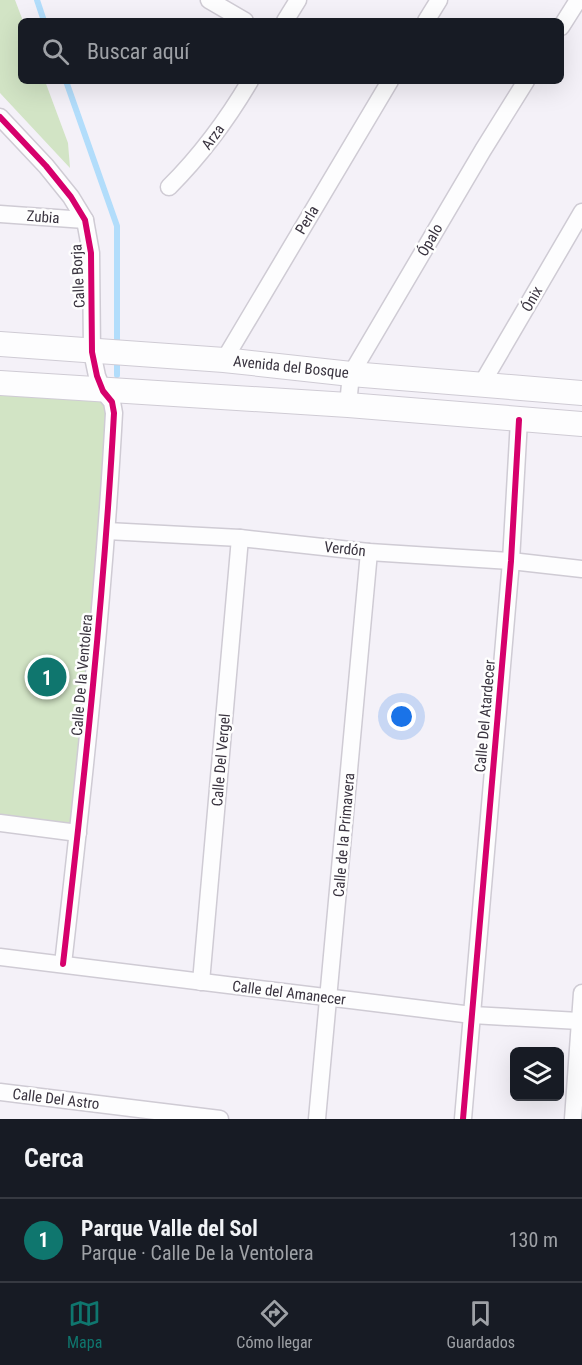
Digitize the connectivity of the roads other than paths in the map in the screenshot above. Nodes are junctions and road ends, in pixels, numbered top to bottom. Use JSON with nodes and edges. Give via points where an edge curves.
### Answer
{"nodes":[{"id":1,"x":209,"y":0,"type":"edge"},
{"id":2,"x":298,"y":0,"type":"edge"},
{"id":3,"x":439,"y":0,"type":"edge"},
{"id":4,"x":578,"y":0,"type":"edge"},
{"id":5,"x":240,"y":18,"type":"edge"},
{"id":6,"x":287,"y":18,"type":"edge"},
{"id":7,"x":428,"y":18,"type":"edge"},
{"id":8,"x":564,"y":22,"type":"edge"},
{"id":9,"x":248,"y":84,"type":"edge"},
{"id":10,"x":388,"y":84,"type":"edge"},
{"id":11,"x":524,"y":84,"type":"edge"},
{"id":12,"x":0,"y":117,"type":"edge"},
{"id":13,"x":169,"y":187,"type":"dead end"},
{"id":14,"x":582,"y":212,"type":"edge"},
{"id":15,"x":0,"y":214,"type":"edge"},
{"id":16,"x":85,"y":220,"type":"junction"},
{"id":17,"x":0,"y":344,"type":"edge"},
{"id":18,"x":100,"y":352,"type":"junction"},
{"id":19,"x":224,"y":360,"type":"junction"},
{"id":20,"x":351,"y":374,"type":"junction"},
{"id":21,"x":0,"y":383,"type":"edge"},
{"id":22,"x":481,"y":385,"type":"junction"},
{"id":23,"x":103,"y":391,"type":"junction"},
{"id":24,"x":582,"y":393,"type":"edge"},
{"id":25,"x":348,"y":405,"type":"junction"},
{"id":26,"x":519,"y":420,"type":"junction"},
{"id":27,"x":582,"y":424,"type":"edge"},
{"id":28,"x":107,"y":531,"type":"junction"},
{"id":29,"x":240,"y":538,"type":"junction"},
{"id":30,"x":369,"y":552,"type":"junction"},
{"id":31,"x":511,"y":561,"type":"junction"},
{"id":32,"x":582,"y":569,"type":"edge"},
{"id":33,"x":0,"y":823,"type":"edge"},
{"id":34,"x":78,"y":833,"type":"junction"},
{"id":35,"x":0,"y":957,"type":"edge"},
{"id":36,"x":63,"y":964,"type":"junction"},
{"id":37,"x":201,"y":982,"type":"junction"},
{"id":38,"x":582,"y":993,"type":"edge"},
{"id":39,"x":328,"y":997,"type":"junction"},
{"id":40,"x":472,"y":1015,"type":"junction"},
{"id":41,"x":579,"y":1022,"type":"junction"},
{"id":42,"x":0,"y":1092,"type":"edge"},
{"id":43,"x":220,"y":1119,"type":"edge"},
{"id":44,"x":317,"y":1119,"type":"edge"},
{"id":45,"x":463,"y":1119,"type":"edge"},
{"id":46,"x":573,"y":1119,"type":"edge"}],
"edges":[{"from":1,"to":5,"type":"street"},
{"from":2,"to":6,"type":"street"},
{"from":3,"to":7,"type":"street"},
{"from":4,"to":8,"type":"street"},
{"from":9,"to":13,"type":"street","name":"Arza","via":[[194,162]]},
{"from":10,"to":19,"type":"street","name":"Perla"},
{"from":11,"to":20,"type":"street","name":"Ópalo"},
{"from":12,"to":16,"type":"street","name":"Calle Borja","via":[[46,166]]},
{"from":14,"to":22,"type":"street","name":"Ónix"},
{"from":15,"to":16,"type":"street","name":"Zubia"},
{"from":16,"to":18,"type":"street","name":"Calle Borja"},
{"from":17,"to":18,"type":"street","name":"Avenida del Bosque"},
{"from":18,"to":19,"type":"street","name":"Avenida del Bosque"},
{"from":18,"to":23,"type":"street","name":"Calle Borja","via":[[97,376]]},
{"from":19,"to":20,"type":"street","name":"Avenida del Bosque"},
{"from":20,"to":22,"type":"street","name":"Avenida del Bosque"},
{"from":20,"to":25,"type":"street","name":"Ópalo"},
{"from":21,"to":23,"type":"street"},
{"from":22,"to":24,"type":"street","name":"Avenida del Bosque"},
{"from":23,"to":25,"type":"street"},
{"from":23,"to":28,"type":"street","name":"Calle De la Ventolera","via":[[112,402],[114,413]]},
{"from":25,"to":26,"type":"street"},
{"from":26,"to":27,"type":"street"},
{"from":26,"to":31,"type":"street","name":"Calle Del Atardecer"},
{"from":28,"to":29,"type":"street","name":"Verdón"},
{"from":28,"to":34,"type":"street","name":"Calle De la Ventolera"},
{"from":29,"to":30,"type":"street","name":"Verdón"},
{"from":29,"to":37,"type":"street","name":"Calle Del Vergel"},
{"from":30,"to":31,"type":"street","name":"Verdón"},
{"from":30,"to":39,"type":"street","name":"Calle de la Primavera"},
{"from":31,"to":32,"type":"street","name":"Verdón"},
{"from":31,"to":40,"type":"street","name":"Calle Del Atardecer"},
{"from":33,"to":34,"type":"street"},
{"from":34,"to":36,"type":"street","name":"Calle De la Ventolera"},
{"from":35,"to":36,"type":"street","name":"Calle del Amanecer"},
{"from":36,"to":37,"type":"street","name":"Calle del Amanecer"},
{"from":37,"to":39,"type":"street","name":"Calle del Amanecer"},
{"from":38,"to":41,"type":"street"},
{"from":39,"to":40,"type":"street","name":"Calle del Amanecer"},
{"from":39,"to":44,"type":"street","name":"Calle de la Primavera"},
{"from":40,"to":41,"type":"street","name":"Calle del Amanecer"},
{"from":40,"to":45,"type":"street","name":"Calle Del Atardecer"},
{"from":41,"to":46,"type":"street"},
{"from":42,"to":43,"type":"street","name":"Calle Del Astro"}]}
